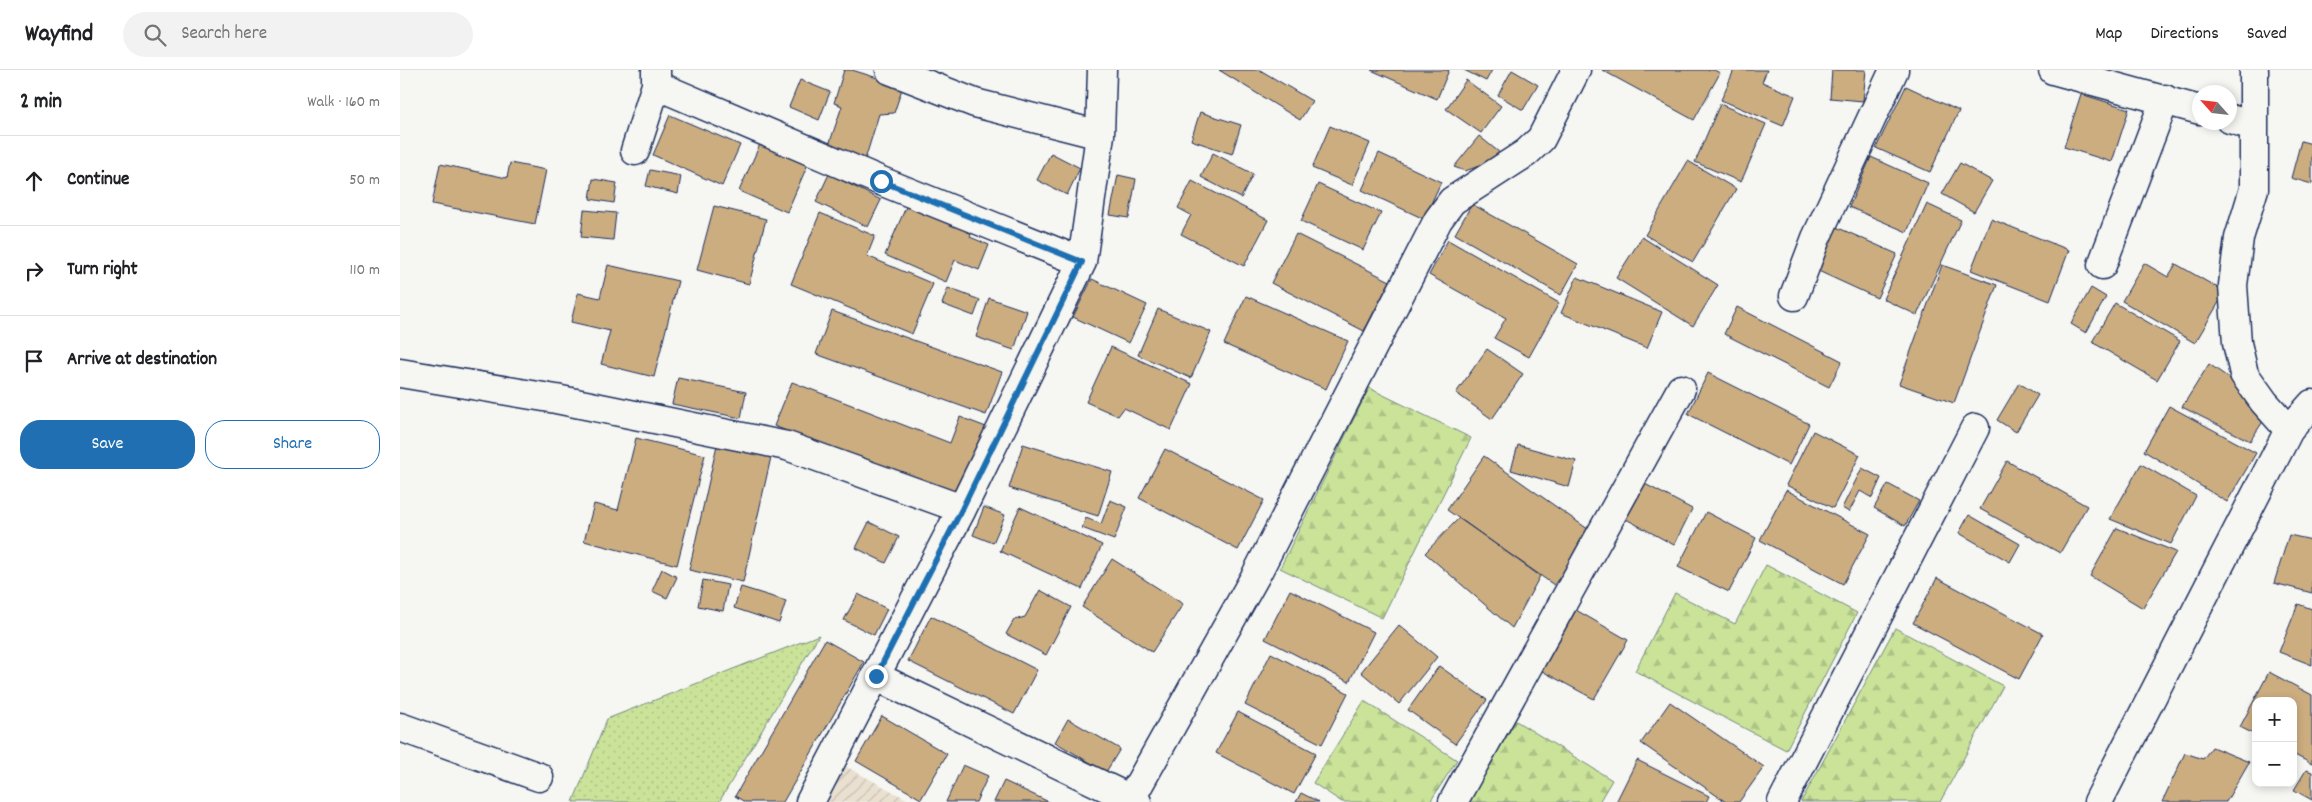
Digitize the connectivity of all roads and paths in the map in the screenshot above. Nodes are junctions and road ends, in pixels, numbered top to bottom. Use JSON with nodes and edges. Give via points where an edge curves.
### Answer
{"nodes":[{"id":1,"x":890,"y":70,"type":"edge"},
{"id":2,"x":1102,"y":70,"type":"edge"},
{"id":3,"x":1576,"y":70,"type":"edge"},
{"id":4,"x":1894,"y":70,"type":"edge"},
{"id":5,"x":2053,"y":70,"type":"edge"},
{"id":6,"x":2254,"y":70,"type":"edge"},
{"id":7,"x":656,"y":77,"type":"edge"},
{"id":8,"x":2165,"y":100,"type":"junction"},
{"id":9,"x":2192,"y":108,"type":"edge"},
{"id":10,"x":2242,"y":122,"type":"edge"},
{"id":11,"x":1100,"y":135,"type":"junction"},
{"id":12,"x":635,"y":151,"type":"dead end"},
{"id":13,"x":1082,"y":262,"type":"junction"},
{"id":14,"x":2102,"y":264,"type":"dead end"},
{"id":15,"x":1794,"y":296,"type":"dead end"},
{"id":16,"x":400,"y":373,"type":"edge"},
{"id":17,"x":1681,"y":389,"type":"dead end"},
{"id":18,"x":2312,"y":404,"type":"edge"},
{"id":19,"x":1975,"y":428,"type":"dead end"},
{"id":20,"x":2289,"y":430,"type":"junction"},
{"id":21,"x":962,"y":509,"type":"junction"},
{"id":22,"x":876,"y":676,"type":"junction"},
{"id":23,"x":400,"y":727,"type":"edge"},
{"id":24,"x":539,"y":776,"type":"dead end"},
{"id":25,"x":1132,"y":801,"type":"edge"},
{"id":26,"x":810,"y":802,"type":"edge"},
{"id":27,"x":1453,"y":802,"type":"edge"},
{"id":28,"x":1782,"y":802,"type":"edge"},
{"id":29,"x":2098,"y":802,"type":"edge"}],
"edges":[{"from":1,"to":11,"type":"street","via":[[975,103]]},
{"from":2,"to":11,"type":"street"},
{"from":3,"to":25,"type":"street","via":[[1541,138],[1526,153],[1452,201],[1438,220],[1256,576]]},
{"from":4,"to":15,"type":"street","via":[[1816,238]]},
{"from":5,"to":8,"type":"street"},
{"from":6,"to":10,"type":"street"},
{"from":7,"to":12,"type":"street"},
{"from":7,"to":13,"type":"street","via":[[881,181]]},
{"from":8,"to":9,"type":"street"},
{"from":8,"to":14,"type":"street"},
{"from":10,"to":20,"type":"street","via":[[2254,189],[2239,238],[2233,285],[2237,343],[2244,374]]},
{"from":11,"to":13,"type":"street"},
{"from":13,"to":21,"type":"street"},
{"from":16,"to":21,"type":"street","via":[[556,399],[787,446]]},
{"from":17,"to":27,"type":"street"},
{"from":18,"to":20,"type":"street"},
{"from":19,"to":28,"type":"street"},
{"from":20,"to":29,"type":"street"},
{"from":21,"to":22,"type":"street"},
{"from":22,"to":25,"type":"street"},
{"from":22,"to":26,"type":"street"},
{"from":23,"to":24,"type":"street"}]}
